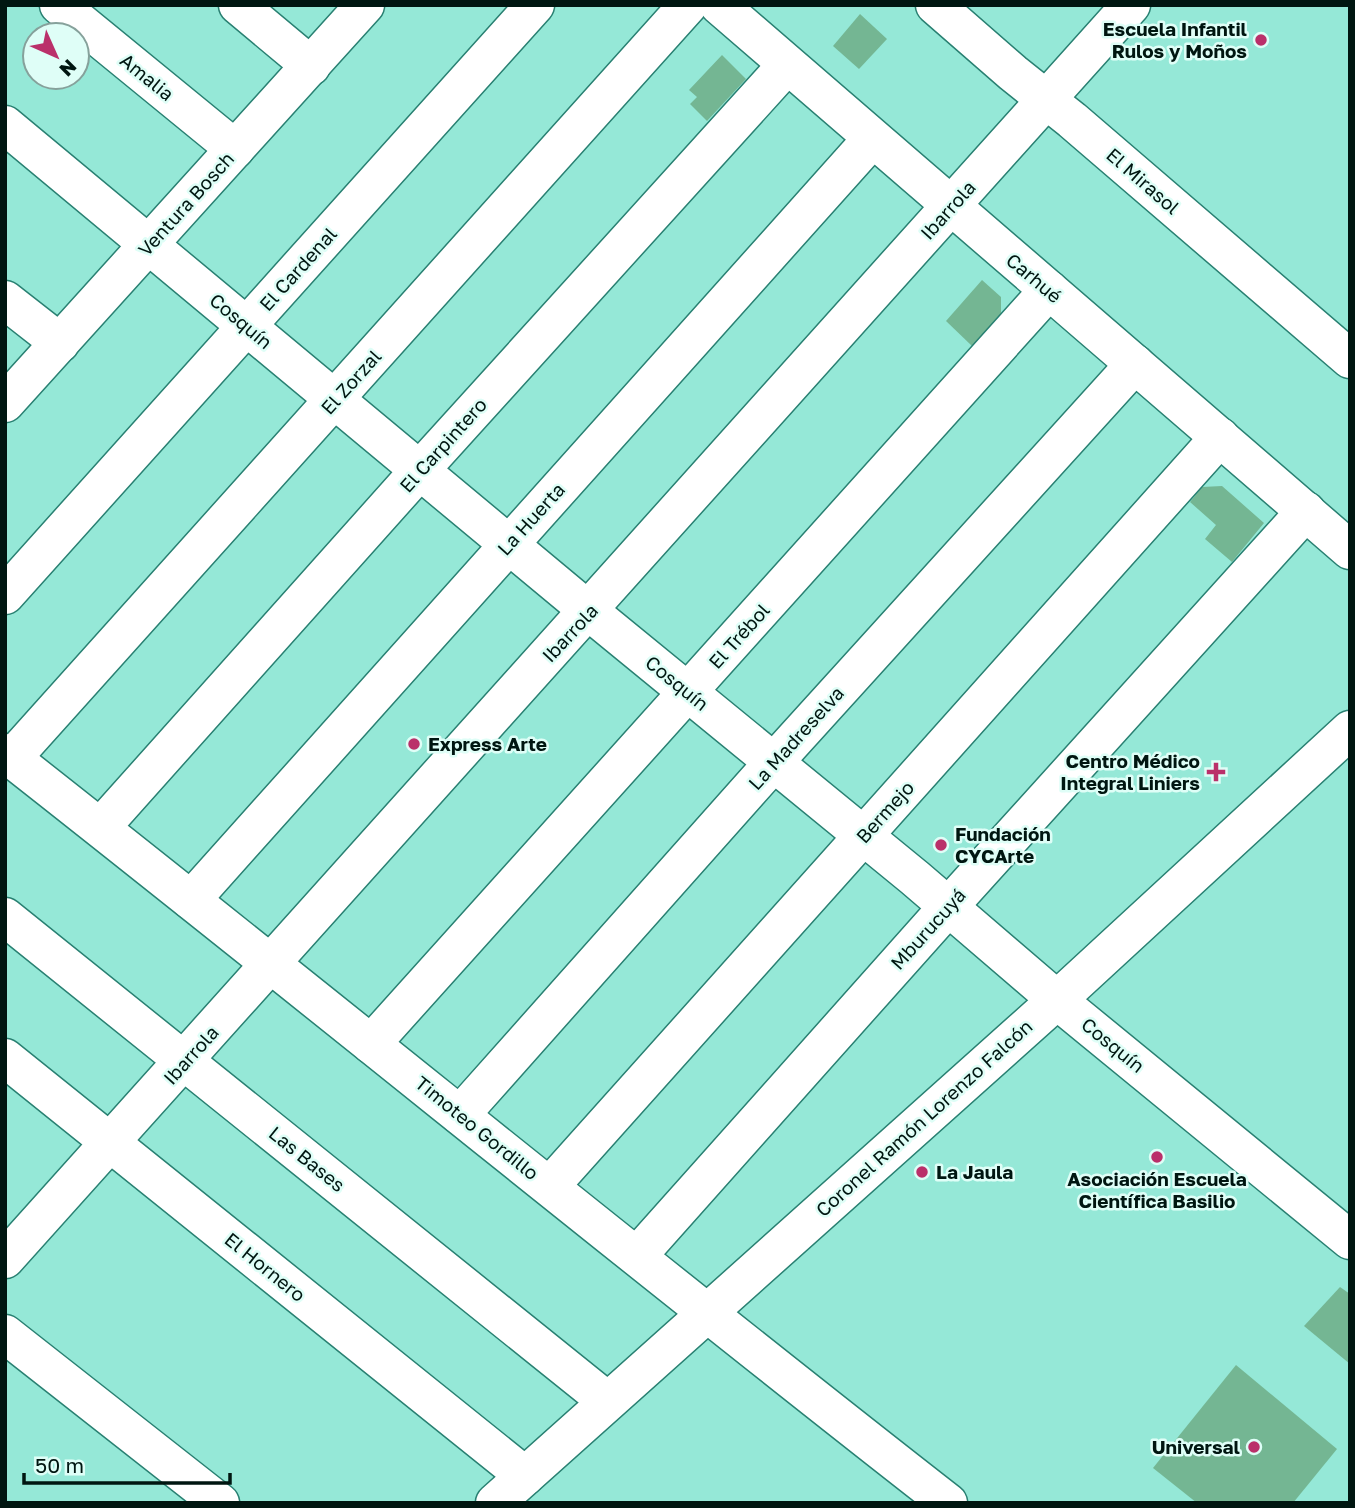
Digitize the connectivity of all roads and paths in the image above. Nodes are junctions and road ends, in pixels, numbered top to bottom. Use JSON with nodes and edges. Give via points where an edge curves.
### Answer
{"nodes":[{"id":1,"x":59,"y":5,"type":"edge"},
{"id":2,"x":238,"y":5,"type":"edge"},
{"id":3,"x":365,"y":5,"type":"edge"},
{"id":4,"x":535,"y":5,"type":"edge"},
{"id":5,"x":688,"y":5,"type":"edge"},
{"id":6,"x":719,"y":5,"type":"edge"},
{"id":7,"x":935,"y":5,"type":"edge"},
{"id":8,"x":1131,"y":5,"type":"edge"},
{"id":9,"x":787,"y":65,"type":"junction"},
{"id":10,"x":311,"y":66,"type":"junction"},
{"id":11,"x":1047,"y":99,"type":"junction"},
{"id":12,"x":5,"y":125,"type":"edge"},
{"id":13,"x":872,"y":139,"type":"junction"},
{"id":14,"x":235,"y":149,"type":"junction"},
{"id":15,"x":951,"y":206,"type":"junction"},
{"id":16,"x":150,"y":244,"type":"junction"},
{"id":17,"x":1049,"y":290,"type":"junction"},
{"id":18,"x":5,"y":300,"type":"edge"},
{"id":19,"x":247,"y":326,"type":"junction"},
{"id":20,"x":60,"y":343,"type":"junction"},
{"id":21,"x":1350,"y":359,"type":"edge"},
{"id":22,"x":1135,"y":364,"type":"junction"},
{"id":23,"x":336,"y":399,"type":"junction"},
{"id":24,"x":5,"y":403,"type":"edge"},
{"id":25,"x":1220,"y":437,"type":"junction"},
{"id":26,"x":421,"y":470,"type":"junction"},
{"id":27,"x":1306,"y":511,"type":"junction"},
{"id":28,"x":509,"y":544,"type":"junction"},
{"id":29,"x":1350,"y":550,"type":"edge"},
{"id":30,"x":5,"y":595,"type":"edge"},
{"id":31,"x":590,"y":612,"type":"junction"},
{"id":32,"x":688,"y":693,"type":"junction"},
{"id":33,"x":1350,"y":730,"type":"edge"},
{"id":34,"x":9,"y":755,"type":"edge"},
{"id":35,"x":774,"y":762,"type":"junction"},
{"id":36,"x":101,"y":827,"type":"junction"},
{"id":37,"x":863,"y":836,"type":"junction"},
{"id":38,"x":191,"y":900,"type":"junction"},
{"id":39,"x":948,"y":907,"type":"junction"},
{"id":40,"x":5,"y":917,"type":"edge"},
{"id":41,"x":272,"y":965,"type":"junction"},
{"id":42,"x":1057,"y":1000,"type":"junction"},
{"id":43,"x":371,"y":1044,"type":"junction"},
{"id":44,"x":5,"y":1058,"type":"edge"},
{"id":45,"x":186,"y":1061,"type":"junction"},
{"id":46,"x":460,"y":1115,"type":"junction"},
{"id":47,"x":111,"y":1142,"type":"junction"},
{"id":48,"x":550,"y":1186,"type":"junction"},
{"id":49,"x":1350,"y":1240,"type":"edge"},
{"id":50,"x":637,"y":1256,"type":"junction"},
{"id":51,"x":5,"y":1259,"type":"edge"},
{"id":52,"x":707,"y":1313,"type":"junction"},
{"id":53,"x":5,"y":1334,"type":"edge"},
{"id":54,"x":607,"y":1401,"type":"junction"},
{"id":55,"x":525,"y":1476,"type":"junction"},
{"id":56,"x":947,"y":1502,"type":"edge"},
{"id":57,"x":220,"y":1503,"type":"edge"},
{"id":58,"x":495,"y":1503,"type":"edge"}],
"edges":[{"from":1,"to":14,"type":"street","name":"Amalia"},
{"from":2,"to":10,"type":"street"},
{"from":3,"to":10,"type":"street","name":"Ventura Bosch"},
{"from":4,"to":19,"type":"street","name":"El Cardenal"},
{"from":5,"to":23,"type":"street","name":"El Zorzal"},
{"from":6,"to":9,"type":"street","name":"Carhué"},
{"from":7,"to":11,"type":"street","name":"El Mirasol"},
{"from":8,"to":11,"type":"street","name":"Ibarrola"},
{"from":9,"to":13,"type":"street","name":"Carhué"},
{"from":9,"to":26,"type":"street","name":"El Carpintero"},
{"from":10,"to":14,"type":"street","name":"Ventura Bosch"},
{"from":11,"to":15,"type":"street","name":"Ibarrola"},
{"from":11,"to":21,"type":"street","name":"El Mirasol"},
{"from":12,"to":16,"type":"street","name":"Cosquín"},
{"from":13,"to":15,"type":"street","name":"Carhué"},
{"from":13,"to":28,"type":"street","name":"La Huerta"},
{"from":14,"to":16,"type":"street","name":"Ventura Bosch"},
{"from":15,"to":17,"type":"street","name":"Carhué"},
{"from":15,"to":31,"type":"street","name":"Ibarrola"},
{"from":16,"to":19,"type":"street","name":"Cosquín"},
{"from":16,"to":20,"type":"street","name":"Ventura Bosch"},
{"from":17,"to":22,"type":"street","name":"Carhué"},
{"from":17,"to":32,"type":"street","name":"El Trébol"},
{"from":18,"to":20,"type":"street"},
{"from":19,"to":23,"type":"street","name":"Cosquín"},
{"from":19,"to":30,"type":"street","name":"El Cardenal"},
{"from":20,"to":24,"type":"street","name":"Ventura Bosch"},
{"from":22,"to":25,"type":"street","name":"Carhué"},
{"from":22,"to":35,"type":"street","name":"La Madreselva"},
{"from":23,"to":26,"type":"street","name":"Cosquín"},
{"from":23,"to":34,"type":"street","name":"El Zorzal"},
{"from":25,"to":27,"type":"street","name":"Carhué"},
{"from":25,"to":37,"type":"street","name":"Bermejo"},
{"from":26,"to":28,"type":"street","name":"Cosquín"},
{"from":26,"to":36,"type":"street","name":"El Carpintero"},
{"from":27,"to":29,"type":"street","name":"Carhué"},
{"from":27,"to":39,"type":"street","name":"Mburucuyá"},
{"from":28,"to":31,"type":"street","name":"Cosquín"},
{"from":28,"to":38,"type":"street","name":"La Huerta"},
{"from":31,"to":32,"type":"street","name":"Cosquín"},
{"from":31,"to":41,"type":"street","name":"Ibarrola"},
{"from":32,"to":35,"type":"street","name":"Cosquín"},
{"from":32,"to":43,"type":"street","name":"El Trébol"},
{"from":33,"to":42,"type":"street","name":"Coronel Ramón Lorenzo Falcón"},
{"from":34,"to":36,"type":"street","name":"Timoteo Gordillo"},
{"from":35,"to":37,"type":"street","name":"Cosquín"},
{"from":35,"to":46,"type":"street","name":"La Madreselva"},
{"from":36,"to":38,"type":"street","name":"Timoteo Gordillo"},
{"from":37,"to":39,"type":"street","name":"Cosquín"},
{"from":37,"to":48,"type":"street","name":"Bermejo"},
{"from":38,"to":41,"type":"street","name":"Timoteo Gordillo"},
{"from":39,"to":42,"type":"street","name":"Cosquín"},
{"from":39,"to":50,"type":"street","name":"Mburucuyá"},
{"from":40,"to":45,"type":"street","name":"Las Bases"},
{"from":41,"to":43,"type":"street","name":"Timoteo Gordillo"},
{"from":41,"to":45,"type":"street","name":"Ibarrola"},
{"from":42,"to":49,"type":"street","name":"Cosquín"},
{"from":42,"to":52,"type":"street","name":"Coronel Ramón Lorenzo Falcón"},
{"from":43,"to":46,"type":"street","name":"Timoteo Gordillo"},
{"from":44,"to":47,"type":"street","name":"El Hornero"},
{"from":45,"to":47,"type":"street","name":"Ibarrola"},
{"from":45,"to":54,"type":"street","name":"Las Bases"},
{"from":46,"to":48,"type":"street","name":"Timoteo Gordillo"},
{"from":47,"to":51,"type":"street","name":"Ibarrola"},
{"from":47,"to":55,"type":"street","name":"El Hornero"},
{"from":48,"to":50,"type":"street","name":"Timoteo Gordillo"},
{"from":50,"to":52,"type":"street","name":"Timoteo Gordillo"},
{"from":52,"to":54,"type":"street","name":"Coronel Ramón Lorenzo Falcón"},
{"from":52,"to":56,"type":"street","name":"Timoteo Gordillo"},
{"from":53,"to":57,"type":"street"},
{"from":54,"to":55,"type":"street","name":"Coronel Ramón Lorenzo Falcón"},
{"from":55,"to":58,"type":"street","name":"Coronel Ramón Lorenzo Falcón"}]}
